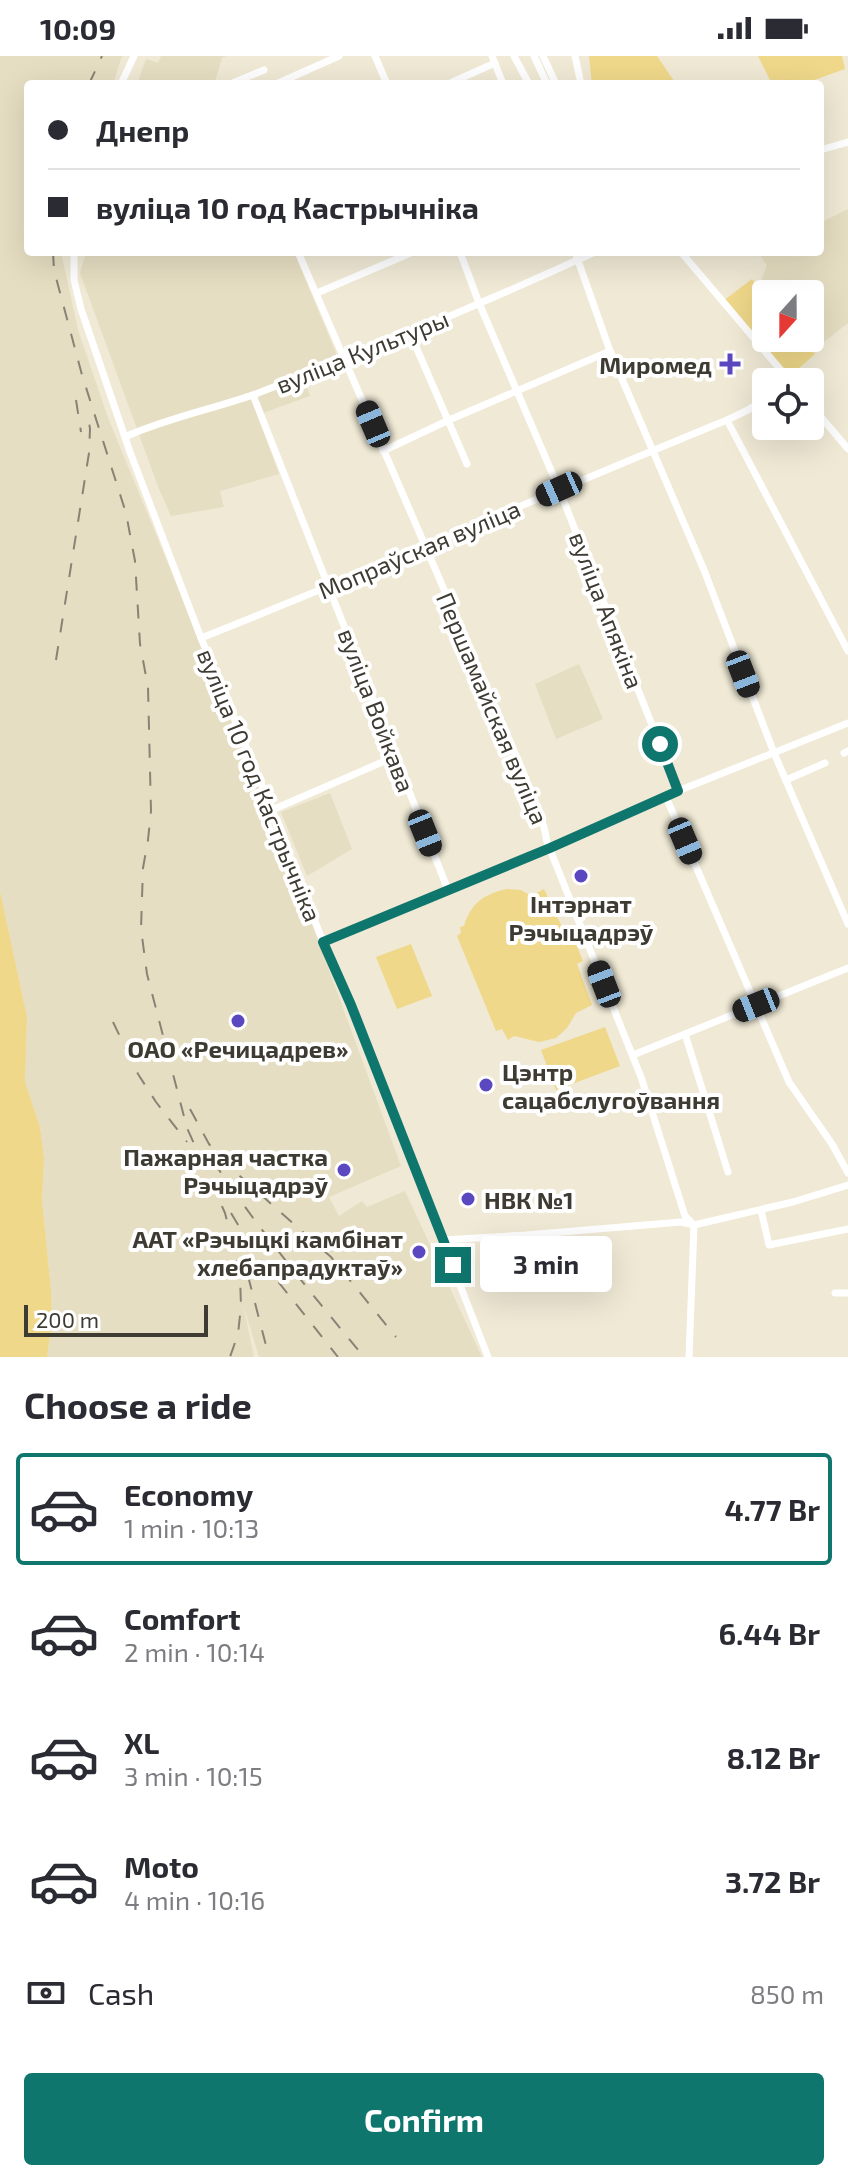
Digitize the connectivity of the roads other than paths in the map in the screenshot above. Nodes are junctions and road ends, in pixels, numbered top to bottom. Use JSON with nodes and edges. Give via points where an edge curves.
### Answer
{"nodes":[{"id":1,"x":134,"y":56,"type":"edge"},
{"id":2,"x":339,"y":56,"type":"edge"},
{"id":3,"x":375,"y":56,"type":"edge"},
{"id":4,"x":514,"y":56,"type":"edge"},
{"id":5,"x":534,"y":56,"type":"edge"},
{"id":6,"x":543,"y":56,"type":"edge"},
{"id":7,"x":575,"y":56,"type":"edge"},
{"id":8,"x":493,"y":60,"type":"edge"},
{"id":9,"x":264,"y":70,"type":"dead end"},
{"id":10,"x":123,"y":80,"type":"edge"},
{"id":11,"x":240,"y":80,"type":"edge"},
{"id":12,"x":285,"y":80,"type":"edge"},
{"id":13,"x":385,"y":80,"type":"edge"},
{"id":14,"x":456,"y":80,"type":"edge"},
{"id":15,"x":501,"y":80,"type":"edge"},
{"id":16,"x":527,"y":80,"type":"edge"},
{"id":17,"x":545,"y":80,"type":"edge"},
{"id":18,"x":554,"y":80,"type":"edge"},
{"id":19,"x":580,"y":80,"type":"edge"},
{"id":20,"x":848,"y":142,"type":"edge"},
{"id":21,"x":824,"y":149,"type":"edge"},
{"id":22,"x":74,"y":256,"type":"edge"},
{"id":23,"x":300,"y":256,"type":"edge"},
{"id":24,"x":404,"y":256,"type":"edge"},
{"id":25,"x":461,"y":256,"type":"edge"},
{"id":26,"x":576,"y":256,"type":"edge"},
{"id":27,"x":684,"y":256,"type":"edge"},
{"id":28,"x":317,"y":293,"type":"junction"},
{"id":29,"x":479,"y":303,"type":"junction"},
{"id":30,"x":410,"y":333,"type":"junction"},
{"id":31,"x":610,"y":351,"type":"junction"},
{"id":32,"x":345,"y":360,"type":"junction"},
{"id":33,"x":778,"y":368,"type":"edge"},
{"id":34,"x":518,"y":391,"type":"junction"},
{"id":35,"x":253,"y":395,"type":"junction"},
{"id":36,"x":752,"y":407,"type":"edge"},
{"id":37,"x":449,"y":420,"type":"junction"},
{"id":38,"x":727,"y":420,"type":"junction"},
{"id":39,"x":824,"y":421,"type":"edge"},
{"id":40,"x":125,"y":437,"type":"junction"},
{"id":41,"x":848,"y":449,"type":"edge"},
{"id":42,"x":653,"y":450,"type":"junction"},
{"id":43,"x":383,"y":451,"type":"junction"},
{"id":44,"x":467,"y":464,"type":"dead end"},
{"id":45,"x":559,"y":489,"type":"junction"},
{"id":46,"x":426,"y":547,"type":"junction"},
{"id":47,"x":329,"y":587,"type":"junction"},
{"id":48,"x":201,"y":638,"type":"junction"},
{"id":49,"x":848,"y":651,"type":"edge"},
{"id":50,"x":848,"y":723,"type":"edge"},
{"id":51,"x":774,"y":753,"type":"junction"},
{"id":52,"x":394,"y":757,"type":"junction"},
{"id":53,"x":825,"y":763,"type":"dead end"},
{"id":54,"x":786,"y":780,"type":"junction"},
{"id":55,"x":678,"y":791,"type":"junction"},
{"id":56,"x":666,"y":797,"type":"junction"},
{"id":57,"x":272,"y":810,"type":"junction"},
{"id":58,"x":550,"y":848,"type":"junction"},
{"id":59,"x":448,"y":890,"type":"junction"},
{"id":60,"x":848,"y":924,"type":"edge"},
{"id":61,"x":323,"y":942,"type":"junction"},
{"id":62,"x":848,"y":968,"type":"edge"},
{"id":63,"x":756,"y":1005,"type":"junction"},
{"id":64,"x":685,"y":1034,"type":"junction"},
{"id":65,"x":633,"y":1055,"type":"junction"},
{"id":66,"x":728,"y":1172,"type":"dead end"},
{"id":67,"x":848,"y":1173,"type":"edge"},
{"id":68,"x":848,"y":1185,"type":"edge"},
{"id":69,"x":761,"y":1210,"type":"junction"},
{"id":70,"x":694,"y":1225,"type":"junction"},
{"id":71,"x":848,"y":1229,"type":"edge"},
{"id":72,"x":443,"y":1240,"type":"junction"},
{"id":73,"x":835,"y":1293,"type":"dead end"},
{"id":74,"x":848,"y":1293,"type":"edge"},
{"id":75,"x":488,"y":1357,"type":"edge"},
{"id":76,"x":689,"y":1357,"type":"edge"}],
"edges":[{"from":1,"to":10,"type":"street"},
{"from":2,"to":12,"type":"street"},
{"from":3,"to":13,"type":"street"},
{"from":4,"to":16,"type":"street"},
{"from":5,"to":17,"type":"street"},
{"from":6,"to":18,"type":"street"},
{"from":7,"to":19,"type":"street"},
{"from":8,"to":14,"type":"street"},
{"from":8,"to":15,"type":"street"},
{"from":9,"to":11,"type":"street"},
{"from":20,"to":21,"type":"street"},
{"from":22,"to":40,"type":"street","name":"вуліца 10 год Кастрычніка","via":[[81,309]]},
{"from":23,"to":28,"type":"street","name":"Першамайская вуліца"},
{"from":24,"to":28,"type":"street"},
{"from":25,"to":29,"type":"street","name":"вуліца Апякіна"},
{"from":26,"to":29,"type":"street","name":"вуліца Культуры"},
{"from":26,"to":31,"type":"street"},
{"from":27,"to":33,"type":"street"},
{"from":28,"to":32,"type":"street","name":"Першамайская вуліца"},
{"from":29,"to":30,"type":"street","name":"вуліца Культуры"},
{"from":29,"to":34,"type":"street","name":"вуліца Апякіна"},
{"from":30,"to":32,"type":"street","name":"вуліца Культуры"},
{"from":30,"to":37,"type":"street"},
{"from":31,"to":34,"type":"street"},
{"from":31,"to":42,"type":"street"},
{"from":32,"to":35,"type":"street","name":"вуліца Культуры"},
{"from":32,"to":43,"type":"street","name":"Першамайская вуліца"},
{"from":34,"to":37,"type":"street"},
{"from":34,"to":45,"type":"street","name":"вуліца Апякіна"},
{"from":35,"to":40,"type":"street","name":"вуліца Культуры"},
{"from":35,"to":47,"type":"street","name":"вуліца Войкава"},
{"from":36,"to":38,"type":"street","name":"Мопраўская вуліца"},
{"from":37,"to":43,"type":"street"},
{"from":37,"to":44,"type":"street"},
{"from":38,"to":42,"type":"street","name":"Мопраўская вуліца"},
{"from":38,"to":49,"type":"street"},
{"from":39,"to":41,"type":"street"},
{"from":40,"to":48,"type":"street","name":"вуліца 10 год Кастрычніка"},
{"from":42,"to":45,"type":"street","name":"Мопраўская вуліца"},
{"from":42,"to":51,"type":"street"},
{"from":43,"to":46,"type":"street","name":"Першамайская вуліца"},
{"from":45,"to":46,"type":"street","name":"Мопраўская вуліца"},
{"from":45,"to":55,"type":"street","name":"вуліца Апякіна"},
{"from":46,"to":47,"type":"street","name":"Мопраўская вуліца"},
{"from":46,"to":58,"type":"street","name":"Першамайская вуліца"},
{"from":47,"to":48,"type":"street","name":"Мопраўская вуліца"},
{"from":47,"to":52,"type":"street","name":"вуліца Войкава"},
{"from":48,"to":57,"type":"street","name":"вуліца 10 год Кастрычніка"},
{"from":50,"to":51,"type":"street"},
{"from":51,"to":54,"type":"street"},
{"from":51,"to":55,"type":"street"},
{"from":52,"to":57,"type":"street"},
{"from":52,"to":59,"type":"street","name":"вуліца Войкава"},
{"from":53,"to":54,"type":"street"},
{"from":54,"to":60,"type":"street"},
{"from":55,"to":56,"type":"street"},
{"from":56,"to":58,"type":"street"},
{"from":56,"to":63,"type":"street"},
{"from":57,"to":61,"type":"street","name":"вуліца 10 год Кастрычніка"},
{"from":58,"to":59,"type":"street"},
{"from":58,"to":65,"type":"street","name":"Першамайская вуліца"},
{"from":59,"to":61,"type":"street"},
{"from":61,"to":72,"type":"street","name":"вуліца 10 год Кастрычніка"},
{"from":62,"to":63,"type":"street"},
{"from":63,"to":64,"type":"street"},
{"from":63,"to":67,"type":"street","via":[[789,1082]]},
{"from":64,"to":65,"type":"street"},
{"from":64,"to":66,"type":"street"},
{"from":65,"to":70,"type":"street","name":"Першамайская вуліца","via":[[685,1216]]},
{"from":68,"to":69,"type":"street"},
{"from":69,"to":70,"type":"street"},
{"from":69,"to":71,"type":"street","via":[[769,1245]]},
{"from":70,"to":72,"type":"street"},
{"from":70,"to":76,"type":"street","name":"Першамайская вуліца"},
{"from":72,"to":75,"type":"street","name":"вуліца 10 год Кастрычніка"},
{"from":73,"to":74,"type":"street"}]}
